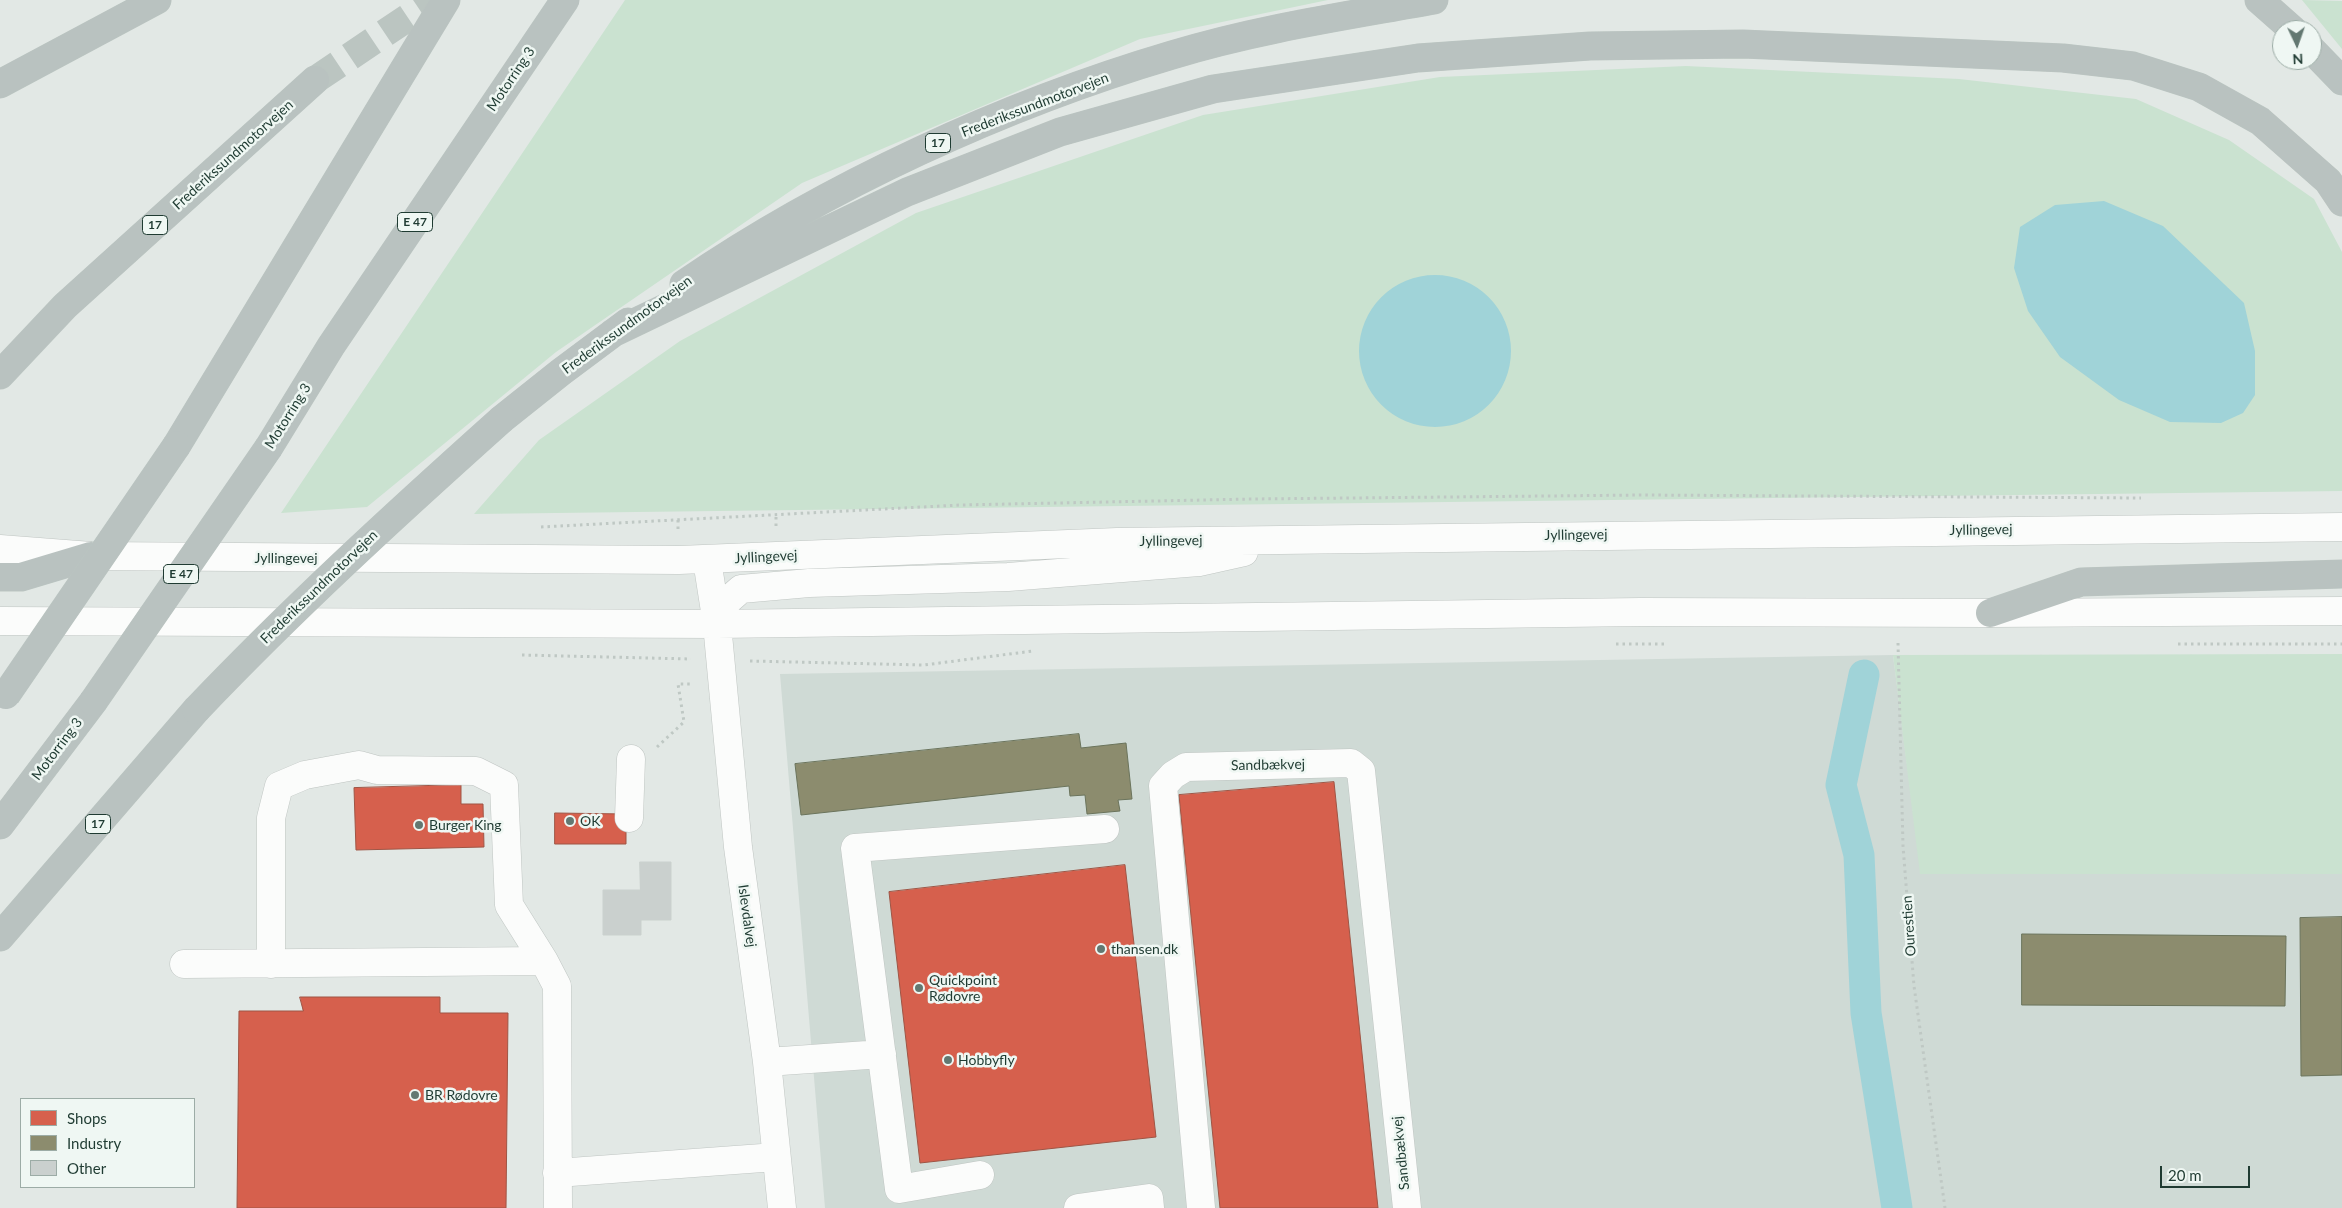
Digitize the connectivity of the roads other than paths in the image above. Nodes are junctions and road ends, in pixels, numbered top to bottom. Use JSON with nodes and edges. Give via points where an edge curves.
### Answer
{"nodes":[{"id":1,"x":157,"y":0,"type":"edge"},
{"id":2,"x":446,"y":0,"type":"edge"},
{"id":3,"x":565,"y":0,"type":"edge"},
{"id":4,"x":1434,"y":0,"type":"edge"},
{"id":5,"x":2259,"y":0,"type":"edge"},
{"id":6,"x":2282,"y":20,"type":"edge"},
{"id":7,"x":2322,"y":60,"type":"edge"},
{"id":8,"x":315,"y":80,"type":"tunnel mouth"},
{"id":9,"x":2342,"y":81,"type":"edge"},
{"id":10,"x":0,"y":84,"type":"edge"},
{"id":11,"x":2342,"y":202,"type":"edge"},
{"id":12,"x":613,"y":333,"type":"junction"},
{"id":13,"x":0,"y":375,"type":"edge"},
{"id":14,"x":2342,"y":527,"type":"edge"},
{"id":15,"x":1305,"y":539,"type":"junction"},
{"id":16,"x":0,"y":549,"type":"edge"},
{"id":17,"x":91,"y":556,"type":"junction"},
{"id":18,"x":707,"y":560,"type":"junction"},
{"id":19,"x":2342,"y":574,"type":"edge"},
{"id":20,"x":0,"y":577,"type":"edge"},
{"id":21,"x":2342,"y":611,"type":"edge"},
{"id":22,"x":1990,"y":613,"type":"junction"},
{"id":23,"x":0,"y":621,"type":"edge"},
{"id":24,"x":717,"y":624,"type":"junction"},
{"id":25,"x":3,"y":699,"type":"edge"},
{"id":26,"x":631,"y":759,"type":"road end"},
{"id":27,"x":630,"y":818,"type":"dead end"},
{"id":28,"x":0,"y":825,"type":"edge"},
{"id":29,"x":1105,"y":830,"type":"dead end"},
{"id":30,"x":0,"y":937,"type":"edge"},
{"id":31,"x":544,"y":961,"type":"junction"},
{"id":32,"x":184,"y":964,"type":"dead end"},
{"id":33,"x":271,"y":964,"type":"junction"},
{"id":34,"x":882,"y":1054,"type":"junction"},
{"id":35,"x":767,"y":1062,"type":"junction"},
{"id":36,"x":776,"y":1157,"type":"junction"},
{"id":37,"x":558,"y":1173,"type":"junction"},
{"id":38,"x":980,"y":1175,"type":"dead end"},
{"id":39,"x":558,"y":1208,"type":"edge"},
{"id":40,"x":782,"y":1208,"type":"edge"},
{"id":41,"x":1078,"y":1208,"type":"edge"},
{"id":42,"x":1150,"y":1208,"type":"edge"},
{"id":43,"x":1201,"y":1208,"type":"edge"},
{"id":44,"x":1407,"y":1208,"type":"edge"}],
"edges":[{"from":1,"to":10,"type":"highway"},
{"from":2,"to":25,"type":"highway","bridge":true,"via":[[177,445]]},
{"from":3,"to":28,"type":"highway","name":"Motorring 3","number":"E 47","bridge":true,"via":[[331,346],[269,447],[93,702]]},
{"from":4,"to":12,"type":"highway","name":"Frederikssundmotorvejen","number":"17","via":[[1283,27],[1172,54],[1078,86],[952,136],[835,194],[720,259]]},
{"from":5,"to":6,"type":"highway"},
{"from":7,"to":9,"type":"highway"},
{"from":8,"to":13,"type":"highway","name":"Frederikssundmotorvejen","number":"17","via":[[65,306]]},
{"from":11,"to":12,"type":"highway","via":[[2328,181],[2260,121],[2199,87],[2133,66],[2063,58],[1744,44],[1590,46],[1418,58],[1213,89],[1060,132],[907,192]]},
{"from":12,"to":30,"type":"highway","name":"Frederikssundmotorvejen","number":"17","bridge":true,"via":[[502,419],[262,640],[196,710]]},
{"from":14,"to":15,"type":"street","name":"Jyllingevej"},
{"from":15,"to":18,"type":"street","name":"Jyllingevej","via":[[1117,542]]},
{"from":15,"to":24,"type":"street","via":[[1199,562],[1008,577],[809,583],[740,589],[725,603]]},
{"from":16,"to":17,"type":"street","name":"Jyllingevej"},
{"from":17,"to":18,"type":"street","name":"Jyllingevej"},
{"from":17,"to":20,"type":"highway","via":[[21,576]]},
{"from":18,"to":24,"type":"street","name":"Islevdalvej"},
{"from":19,"to":22,"type":"highway","via":[[2081,582]]},
{"from":21,"to":22,"type":"street"},
{"from":22,"to":24,"type":"street","via":[[1641,612]]},
{"from":23,"to":24,"type":"street"},
{"from":24,"to":35,"type":"street","name":"Islevdalvej","via":[[738,847]]},
{"from":26,"to":27,"type":"street"},
{"from":29,"to":34,"type":"street","via":[[855,848]]},
{"from":31,"to":33,"type":"street"},
{"from":31,"to":33,"type":"street","via":[[509,905],[504,785],[476,770],[377,770],[358,765],[305,775],[279,786],[271,818]]},
{"from":31,"to":37,"type":"street","via":[[557,986]]},
{"from":32,"to":33,"type":"street"},
{"from":34,"to":35,"type":"street"},
{"from":34,"to":38,"type":"street","via":[[899,1189]]},
{"from":35,"to":36,"type":"street","name":"Islevdalvej"},
{"from":36,"to":37,"type":"street"},
{"from":36,"to":40,"type":"street","name":"Islevdalvej"},
{"from":37,"to":39,"type":"street"},
{"from":41,"to":42,"type":"street","via":[[1149,1198]]},
{"from":43,"to":44,"type":"street","name":"Sandbækvej","via":[[1164,786],[1186,767],[1351,763],[1361,771]]}]}
